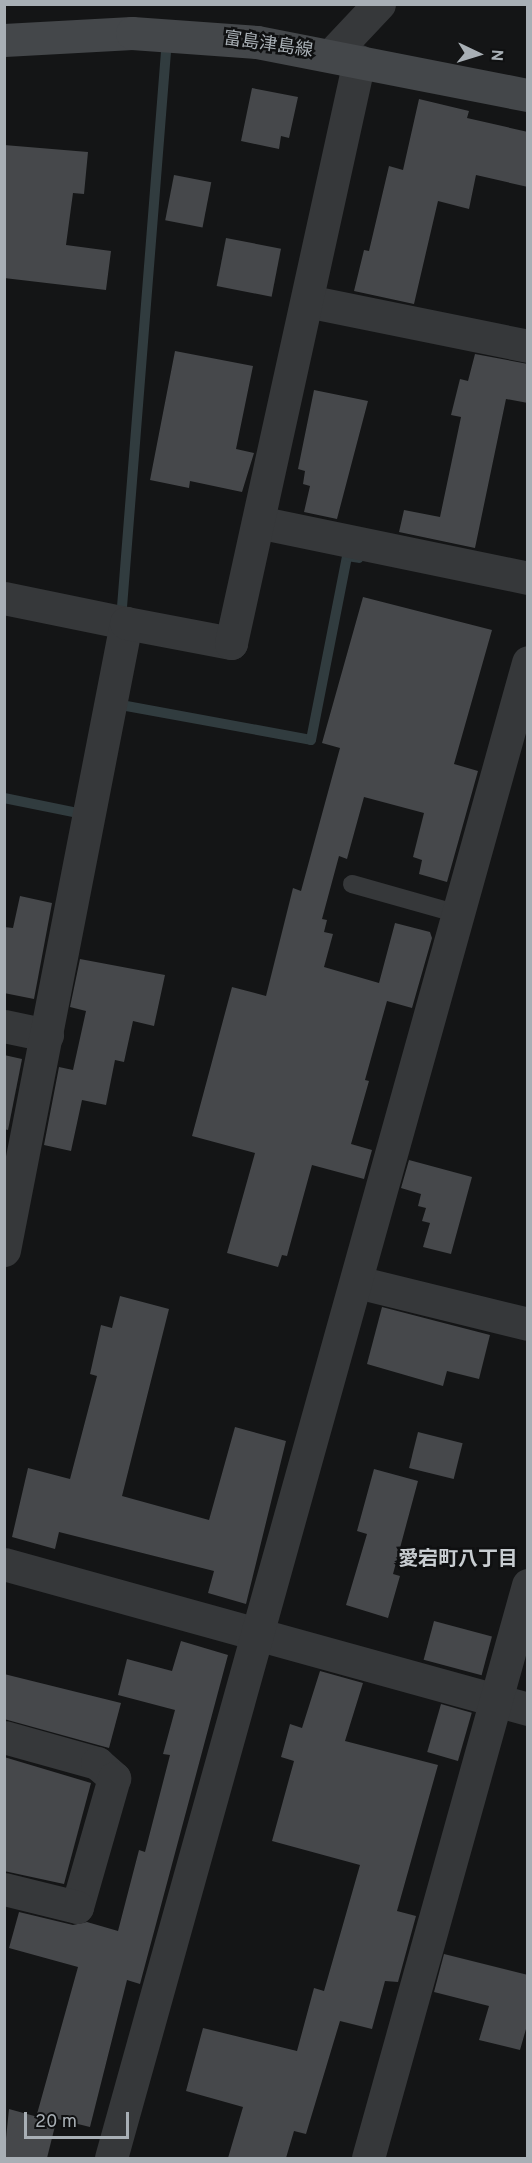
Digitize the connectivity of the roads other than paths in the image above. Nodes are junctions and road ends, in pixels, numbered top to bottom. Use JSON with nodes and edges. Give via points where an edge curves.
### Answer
{"nodes":[{"id":1,"x":379,"y":4,"type":"edge"},
{"id":2,"x":4,"y":40,"type":"edge"},
{"id":3,"x":345,"y":58,"type":"junction"},
{"id":4,"x":528,"y":95,"type":"edge"},
{"id":5,"x":307,"y":301,"type":"junction"},
{"id":6,"x":528,"y":346,"type":"edge"},
{"id":7,"x":258,"y":522,"type":"junction"},
{"id":8,"x":528,"y":578,"type":"edge"},
{"id":9,"x":4,"y":598,"type":"edge"},
{"id":10,"x":126,"y":623,"type":"junction"},
{"id":11,"x":528,"y":662,"type":"edge"},
{"id":12,"x":352,"y":884,"type":"dead end"},
{"id":13,"x":458,"y":914,"type":"junction"},
{"id":14,"x":4,"y":1026,"type":"edge"},
{"id":15,"x":47,"y":1035,"type":"junction"},
{"id":16,"x":4,"y":1250,"type":"edge"},
{"id":17,"x":357,"y":1282,"type":"junction"},
{"id":18,"x":528,"y":1324,"type":"edge"},
{"id":19,"x":4,"y":1564,"type":"edge"},
{"id":20,"x":528,"y":1586,"type":"edge"},
{"id":21,"x":259,"y":1635,"type":"junction"},
{"id":22,"x":496,"y":1700,"type":"junction"},
{"id":23,"x":528,"y":1709,"type":"edge"},
{"id":24,"x":4,"y":1737,"type":"edge"},
{"id":25,"x":4,"y":1889,"type":"edge"},
{"id":26,"x":111,"y":2158,"type":"edge"},
{"id":27,"x":368,"y":2158,"type":"edge"}],
"edges":[{"from":1,"to":3,"type":"street"},
{"from":2,"to":3,"type":"main road","name":"富島津島線","via":[[132,33],[257,42]]},
{"from":3,"to":4,"type":"main road","name":"富島津島線"},
{"from":3,"to":5,"type":"street"},
{"from":5,"to":6,"type":"street"},
{"from":5,"to":7,"type":"street"},
{"from":7,"to":8,"type":"street"},
{"from":7,"to":10,"type":"street","via":[[231,644]]},
{"from":9,"to":10,"type":"street"},
{"from":10,"to":15,"type":"street"},
{"from":11,"to":13,"type":"street"},
{"from":12,"to":13,"type":"lane"},
{"from":13,"to":17,"type":"street"},
{"from":14,"to":15,"type":"street"},
{"from":15,"to":16,"type":"street"},
{"from":17,"to":18,"type":"street"},
{"from":17,"to":21,"type":"street"},
{"from":19,"to":21,"type":"street"},
{"from":20,"to":22,"type":"street"},
{"from":21,"to":22,"type":"street"},
{"from":21,"to":26,"type":"street"},
{"from":22,"to":23,"type":"street"},
{"from":22,"to":27,"type":"street"},
{"from":24,"to":25,"type":"street","via":[[97,1763],[114,1778],[77,1907]]}]}
